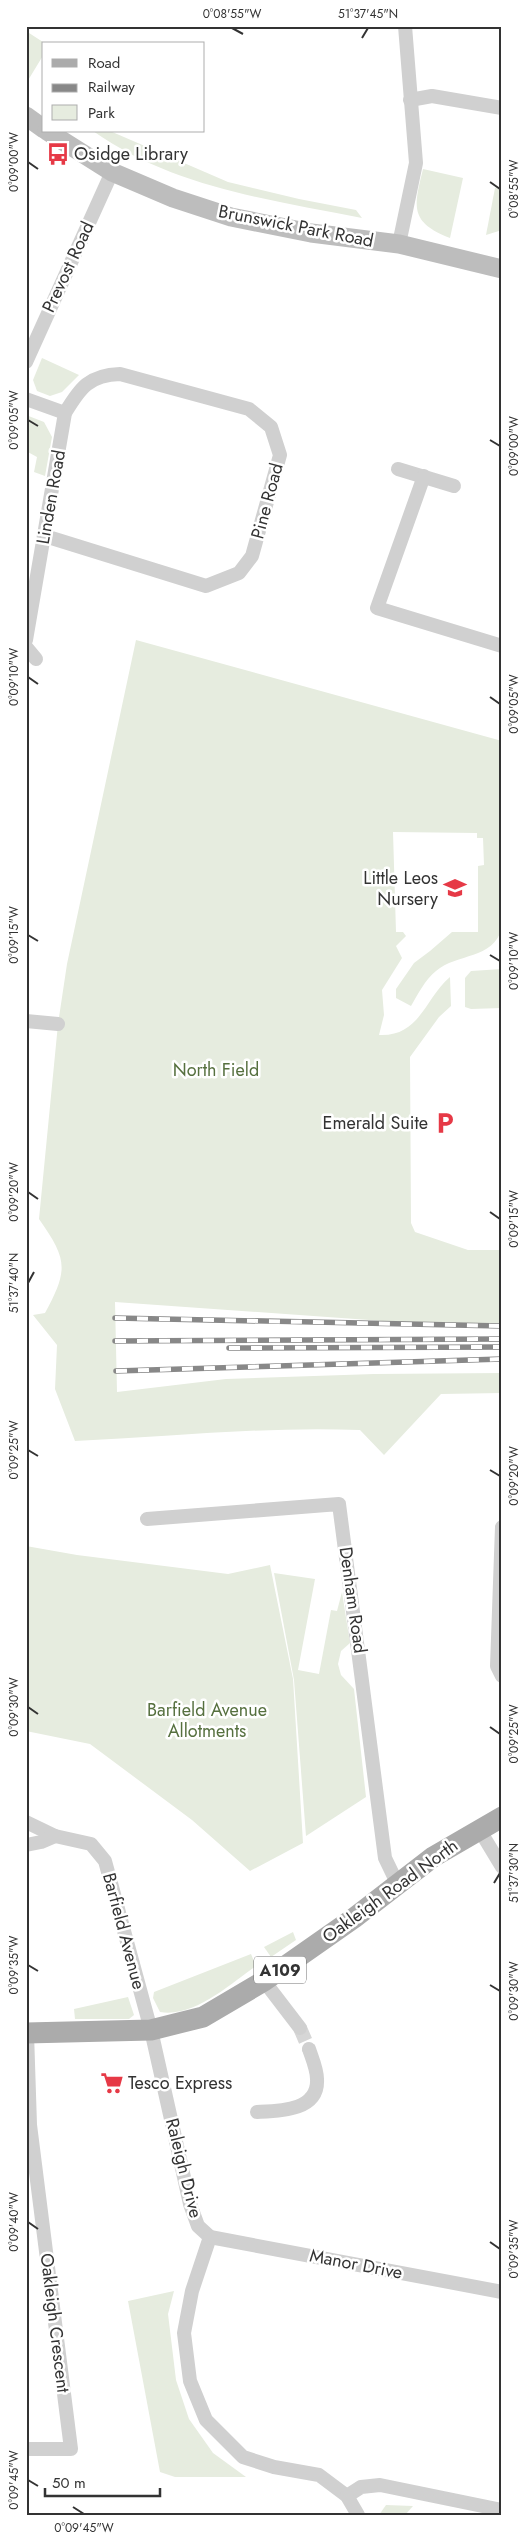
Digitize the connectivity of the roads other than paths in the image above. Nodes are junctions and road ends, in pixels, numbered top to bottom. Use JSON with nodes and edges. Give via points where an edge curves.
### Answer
{"nodes":[{"id":1,"x":405,"y":26,"type":"edge"},
{"id":2,"x":410,"y":100,"type":"junction"},
{"id":3,"x":502,"y":108,"type":"edge"},
{"id":4,"x":26,"y":116,"type":"edge"},
{"id":5,"x":42,"y":128,"type":"edge"},
{"id":6,"x":48,"y":132,"type":"edge"},
{"id":7,"x":112,"y":172,"type":"junction"},
{"id":8,"x":399,"y":244,"type":"junction"},
{"id":9,"x":502,"y":269,"type":"edge"},
{"id":10,"x":26,"y":362,"type":"edge"},
{"id":11,"x":26,"y":399,"type":"edge"},
{"id":12,"x":66,"y":413,"type":"junction"},
{"id":13,"x":398,"y":470,"type":"dead end"},
{"id":14,"x":424,"y":476,"type":"junction"},
{"id":15,"x":454,"y":486,"type":"dead end"},
{"id":16,"x":45,"y":536,"type":"junction"},
{"id":17,"x":26,"y":640,"type":"edge"},
{"id":18,"x":502,"y":646,"type":"edge"},
{"id":19,"x":26,"y":647,"type":"edge"},
{"id":20,"x":36,"y":659,"type":"dead end"},
{"id":21,"x":26,"y":1021,"type":"edge"},
{"id":22,"x":58,"y":1024,"type":"dead end"},
{"id":23,"x":147,"y":1519,"type":"dead end"},
{"id":24,"x":502,"y":1527,"type":"edge"},
{"id":25,"x":502,"y":1676,"type":"edge"},
{"id":26,"x":502,"y":1817,"type":"edge"},
{"id":27,"x":26,"y":1822,"type":"edge"},
{"id":28,"x":479,"y":1829,"type":"junction"},
{"id":29,"x":55,"y":1836,"type":"junction"},
{"id":30,"x":26,"y":1845,"type":"edge"},
{"id":31,"x":500,"y":1859,"type":"edge"},
{"id":32,"x":398,"y":1885,"type":"junction"},
{"id":33,"x":264,"y":1981,"type":"junction"},
{"id":34,"x":300,"y":2028,"type":"tunnel mouth"},
{"id":35,"x":151,"y":2030,"type":"junction"},
{"id":36,"x":27,"y":2033,"type":"edge"},
{"id":37,"x":309,"y":2049,"type":"tunnel mouth"},
{"id":38,"x":257,"y":2112,"type":"dead end"},
{"id":39,"x":210,"y":2237,"type":"junction"},
{"id":40,"x":502,"y":2292,"type":"edge"},
{"id":41,"x":26,"y":2449,"type":"edge"},
{"id":42,"x":347,"y":2496,"type":"junction"},
{"id":43,"x":502,"y":2510,"type":"edge"},
{"id":44,"x":358,"y":2515,"type":"edge"}],
"edges":[{"from":1,"to":2,"type":"street"},
{"from":2,"to":3,"type":"street","via":[[432,96]]},
{"from":2,"to":8,"type":"street","via":[[416,163]]},
{"from":4,"to":5,"type":"street","name":"Brunswick Park Road"},
{"from":6,"to":7,"type":"street","name":"Brunswick Park Road"},
{"from":7,"to":8,"type":"street","name":"Brunswick Park Road","via":[[173,198],[231,217]]},
{"from":7,"to":10,"type":"street","name":"Prevost Road"},
{"from":8,"to":9,"type":"street","name":"Brunswick Park Road"},
{"from":11,"to":12,"type":"street"},
{"from":12,"to":16,"type":"street","name":"Linden Road"},
{"from":12,"to":16,"type":"street","name":"Pine Road","via":[[80,388],[103,375],[120,374],[250,409],[271,427],[280,455],[252,556],[239,573],[221,581],[206,586]]},
{"from":13,"to":14,"type":"street"},
{"from":14,"to":15,"type":"street"},
{"from":14,"to":18,"type":"street","via":[[377,608]]},
{"from":16,"to":17,"type":"street","name":"Linden Road"},
{"from":19,"to":20,"type":"street"},
{"from":21,"to":22,"type":"street"},
{"from":23,"to":32,"type":"street","name":"Denham Road","via":[[339,1504],[385,1858]]},
{"from":24,"to":25,"type":"street","via":[[497,1666]]},
{"from":26,"to":28,"type":"main road","name":"Oakleigh Road North","number":"A109"},
{"from":27,"to":29,"type":"street","name":"Barfield Avenue"},
{"from":28,"to":31,"type":"street"},
{"from":28,"to":32,"type":"main road","name":"Oakleigh Road North","number":"A109","via":[[433,1857]]},
{"from":29,"to":30,"type":"street"},
{"from":29,"to":35,"type":"street","name":"Barfield Avenue","via":[[91,1844],[105,1861]]},
{"from":32,"to":33,"type":"main road","name":"Oakleigh Road North","number":"A109"},
{"from":33,"to":34,"type":"street"},
{"from":33,"to":35,"type":"main road","name":"Oakleigh Road North","number":"A109","via":[[203,2017]]},
{"from":35,"to":36,"type":"main road","name":"Oakleigh Road North","number":"A109"},
{"from":35,"to":39,"type":"street","name":"Raleigh Drive","via":[[190,2204],[198,2226]]},
{"from":36,"to":41,"type":"street","name":"Oakleigh Crescent","via":[[30,2124],[71,2449]]},
{"from":37,"to":38,"type":"street","via":[[318,2080],[315,2092],[294,2110]]},
{"from":39,"to":40,"type":"street","name":"Manor Drive"},
{"from":39,"to":42,"type":"street","name":"Raleigh Drive","via":[[192,2291],[184,2333],[190,2381],[206,2420],[243,2457],[274,2468],[319,2475]]},
{"from":42,"to":43,"type":"street","via":[[361,2487],[380,2485]]},
{"from":42,"to":44,"type":"street"}]}
